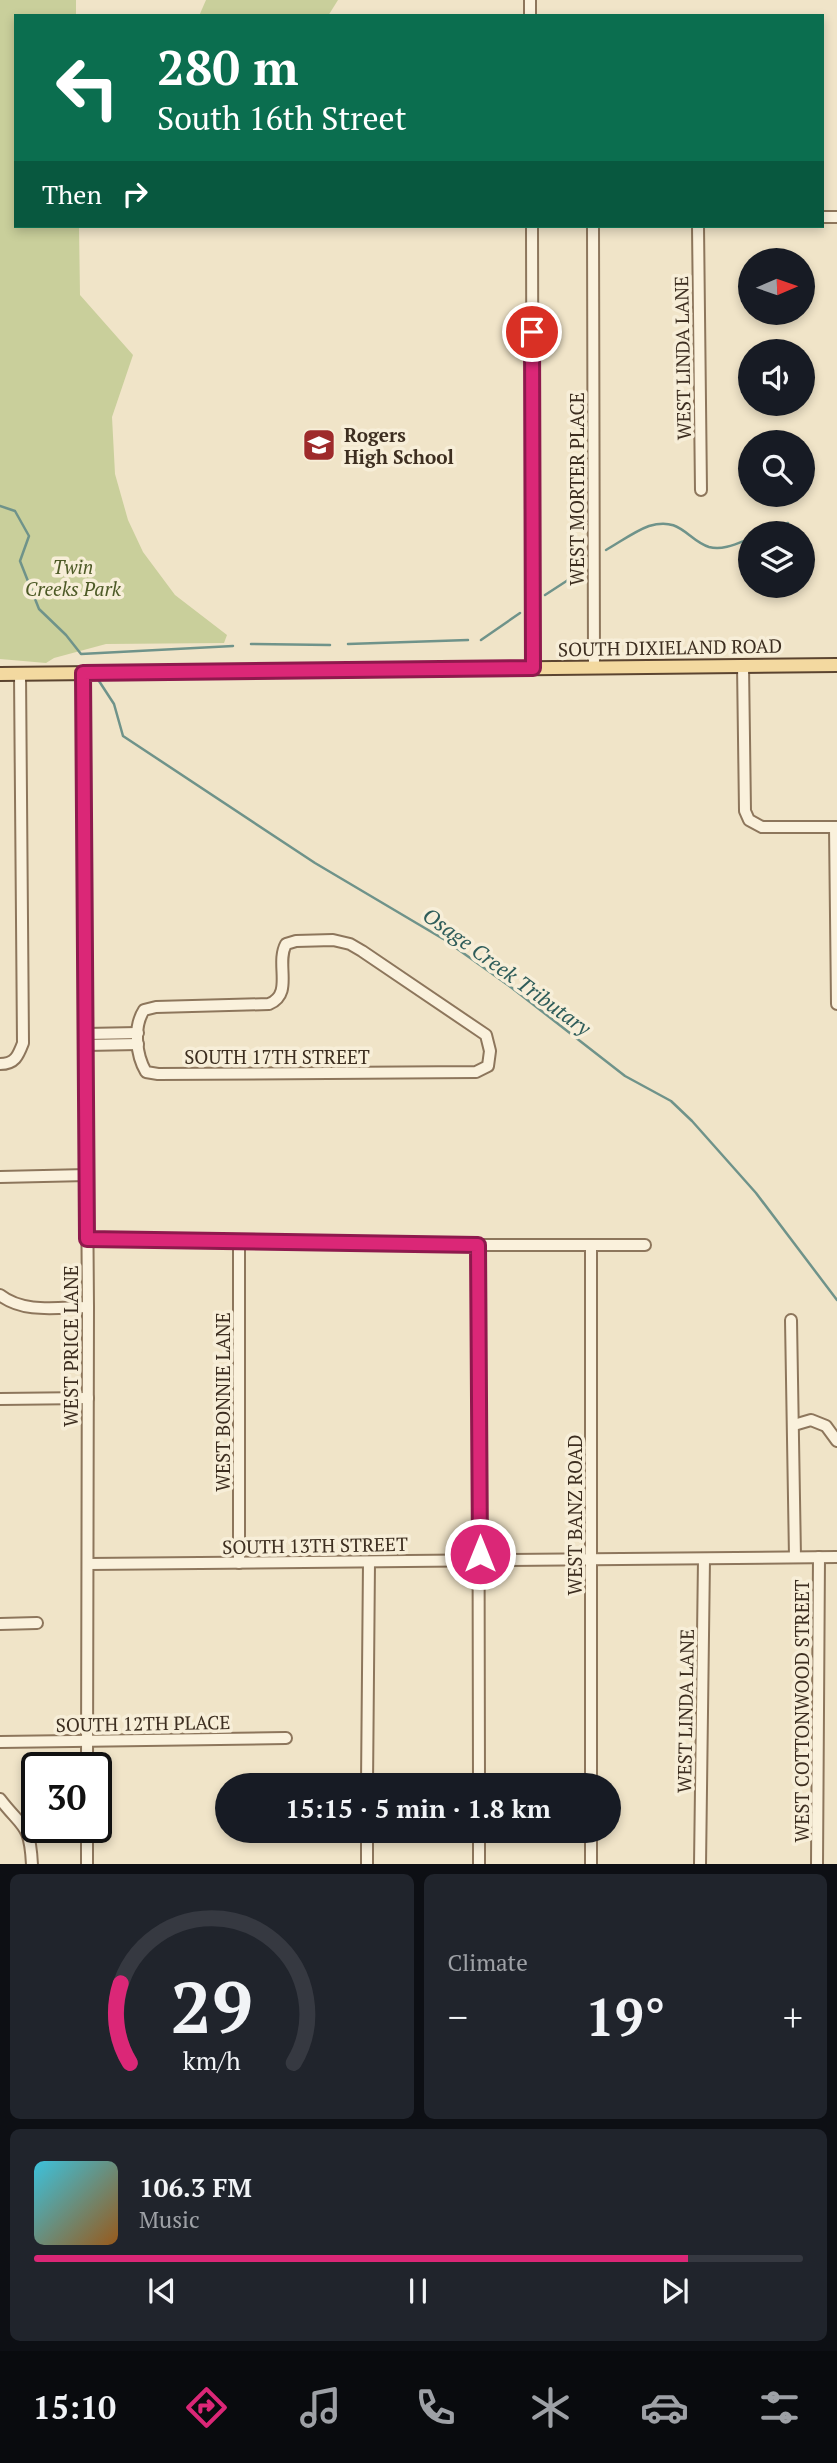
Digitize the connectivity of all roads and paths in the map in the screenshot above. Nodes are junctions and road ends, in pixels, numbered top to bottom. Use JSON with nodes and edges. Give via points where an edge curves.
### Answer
{"nodes":[{"id":1,"x":532,"y":228,"type":"edge"},
{"id":2,"x":593,"y":228,"type":"edge"},
{"id":3,"x":698,"y":228,"type":"edge"},
{"id":4,"x":701,"y":490,"type":"dead end"},
{"id":5,"x":837,"y":664,"type":"edge"},
{"id":6,"x":743,"y":665,"type":"junction"},
{"id":7,"x":533,"y":668,"type":"junction"},
{"id":8,"x":594,"y":668,"type":"junction"},
{"id":9,"x":83,"y":673,"type":"junction"},
{"id":10,"x":0,"y":674,"type":"edge"},
{"id":11,"x":20,"y":674,"type":"junction"},
{"id":12,"x":836,"y":827,"type":"edge"},
{"id":13,"x":837,"y":1004,"type":"edge"},
{"id":14,"x":86,"y":1039,"type":"junction"},
{"id":15,"x":138,"y":1039,"type":"junction"},
{"id":16,"x":0,"y":1064,"type":"edge"},
{"id":17,"x":87,"y":1175,"type":"junction"},
{"id":18,"x":0,"y":1177,"type":"edge"},
{"id":19,"x":87,"y":1239,"type":"junction"},
{"id":20,"x":239,"y":1241,"type":"junction"},
{"id":21,"x":478,"y":1245,"type":"junction"},
{"id":22,"x":591,"y":1245,"type":"junction"},
{"id":23,"x":645,"y":1245,"type":"dead end"},
{"id":24,"x":0,"y":1295,"type":"edge"},
{"id":25,"x":88,"y":1307,"type":"junction"},
{"id":26,"x":791,"y":1320,"type":"dead end"},
{"id":27,"x":88,"y":1398,"type":"junction"},
{"id":28,"x":0,"y":1399,"type":"edge"},
{"id":29,"x":794,"y":1425,"type":"junction"},
{"id":30,"x":837,"y":1441,"type":"edge"},
{"id":31,"x":819,"y":1557,"type":"junction"},
{"id":32,"x":837,"y":1557,"type":"edge"},
{"id":33,"x":796,"y":1558,"type":"junction"},
{"id":34,"x":704,"y":1559,"type":"junction"},
{"id":35,"x":480,"y":1560,"type":"junction"},
{"id":36,"x":592,"y":1560,"type":"junction"},
{"id":37,"x":369,"y":1562,"type":"junction"},
{"id":38,"x":239,"y":1563,"type":"junction"},
{"id":39,"x":88,"y":1564,"type":"junction"},
{"id":40,"x":0,"y":1623,"type":"edge"},
{"id":41,"x":37,"y":1623,"type":"dead end"},
{"id":42,"x":286,"y":1738,"type":"dead end"},
{"id":43,"x":0,"y":1742,"type":"edge"},
{"id":44,"x":87,"y":1742,"type":"junction"},
{"id":45,"x":87,"y":1752,"type":"edge"},
{"id":46,"x":367,"y":1773,"type":"edge"},
{"id":47,"x":479,"y":1773,"type":"edge"},
{"id":48,"x":591,"y":1773,"type":"edge"},
{"id":49,"x":0,"y":1799,"type":"edge"},
{"id":50,"x":87,"y":1843,"type":"edge"},
{"id":51,"x":367,"y":1843,"type":"edge"},
{"id":52,"x":479,"y":1843,"type":"edge"},
{"id":53,"x":591,"y":1843,"type":"edge"},
{"id":54,"x":32,"y":1864,"type":"edge"},
{"id":55,"x":87,"y":1864,"type":"edge"},
{"id":56,"x":367,"y":1864,"type":"edge"},
{"id":57,"x":479,"y":1864,"type":"edge"},
{"id":58,"x":591,"y":1864,"type":"edge"},
{"id":59,"x":700,"y":1864,"type":"edge"},
{"id":60,"x":817,"y":1864,"type":"edge"}],
"edges":[{"from":1,"to":7,"type":"street"},
{"from":2,"to":8,"type":"street","name":"WEST MORTER PLACE"},
{"from":3,"to":4,"type":"street","name":"WEST LINDA LANE"},
{"from":5,"to":6,"type":"main road","name":"SOUTH DIXIELAND ROAD"},
{"from":6,"to":8,"type":"main road","name":"SOUTH DIXIELAND ROAD"},
{"from":6,"to":12,"type":"street","via":[[745,811],[749,820],[762,827]]},
{"from":7,"to":8,"type":"main road","name":"SOUTH DIXIELAND ROAD"},
{"from":7,"to":9,"type":"main road","name":"SOUTH DIXIELAND ROAD"},
{"from":9,"to":11,"type":"main road","name":"SOUTH DIXIELAND ROAD"},
{"from":9,"to":14,"type":"street","name":"WEST PRICE LANE"},
{"from":10,"to":11,"type":"main road","name":"SOUTH DIXIELAND ROAD"},
{"from":11,"to":16,"type":"street","via":[[23,1043],[10,1064]]},
{"from":12,"to":13,"type":"street"},
{"from":14,"to":15,"type":"street"},
{"from":14,"to":17,"type":"street","name":"WEST PRICE LANE"},
{"from":15,"to":15,"type":"street","name":"SOUTH 17TH STREET","via":[[139,1059],[146,1072],[158,1074],[476,1072],[488,1066],[490,1051],[486,1035],[350,943],[333,940],[286,944],[281,961],[283,993],[278,1000],[144,1010],[138,1019]]},
{"from":17,"to":18,"type":"street"},
{"from":17,"to":19,"type":"street","name":"WEST PRICE LANE"},
{"from":19,"to":20,"type":"street"},
{"from":19,"to":25,"type":"street","name":"WEST PRICE LANE"},
{"from":20,"to":21,"type":"street"},
{"from":20,"to":38,"type":"street","name":"WEST BONNIE LANE"},
{"from":21,"to":22,"type":"street"},
{"from":21,"to":35,"type":"street"},
{"from":22,"to":23,"type":"street"},
{"from":22,"to":36,"type":"street","name":"WEST BANZ ROAD"},
{"from":24,"to":25,"type":"street","via":[[21,1306]]},
{"from":25,"to":27,"type":"street","name":"WEST PRICE LANE"},
{"from":26,"to":29,"type":"street","name":"WEST COTTONWOOD STREET"},
{"from":27,"to":28,"type":"street"},
{"from":27,"to":39,"type":"street","name":"WEST PRICE LANE"},
{"from":29,"to":30,"type":"street","via":[[811,1420],[826,1426]]},
{"from":29,"to":33,"type":"street","name":"WEST COTTONWOOD STREET"},
{"from":31,"to":32,"type":"street","name":"SOUTH 13TH STREET"},
{"from":31,"to":33,"type":"street","name":"SOUTH 13TH STREET"},
{"from":31,"to":60,"type":"street","name":"WEST COTTONWOOD STREET"},
{"from":33,"to":34,"type":"street","name":"SOUTH 13TH STREET"},
{"from":34,"to":36,"type":"street","name":"SOUTH 13TH STREET"},
{"from":34,"to":59,"type":"street","name":"WEST LINDA LANE"},
{"from":35,"to":36,"type":"street","name":"SOUTH 13TH STREET"},
{"from":35,"to":37,"type":"street","name":"SOUTH 13TH STREET"},
{"from":35,"to":47,"type":"street"},
{"from":36,"to":48,"type":"street","name":"WEST BANZ ROAD"},
{"from":37,"to":38,"type":"street","name":"SOUTH 13TH STREET"},
{"from":37,"to":46,"type":"street"},
{"from":38,"to":39,"type":"street","name":"SOUTH 13TH STREET"},
{"from":39,"to":44,"type":"street","name":"WEST PRICE LANE"},
{"from":40,"to":41,"type":"street"},
{"from":42,"to":44,"type":"street","name":"SOUTH 12TH PLACE"},
{"from":43,"to":44,"type":"street","name":"SOUTH 12TH PLACE"},
{"from":44,"to":45,"type":"street","name":"WEST PRICE LANE"},
{"from":49,"to":54,"type":"street","via":[[23,1823],[31,1840]]},
{"from":50,"to":55,"type":"street"},
{"from":51,"to":56,"type":"street"},
{"from":52,"to":57,"type":"street"},
{"from":53,"to":58,"type":"street"}]}
